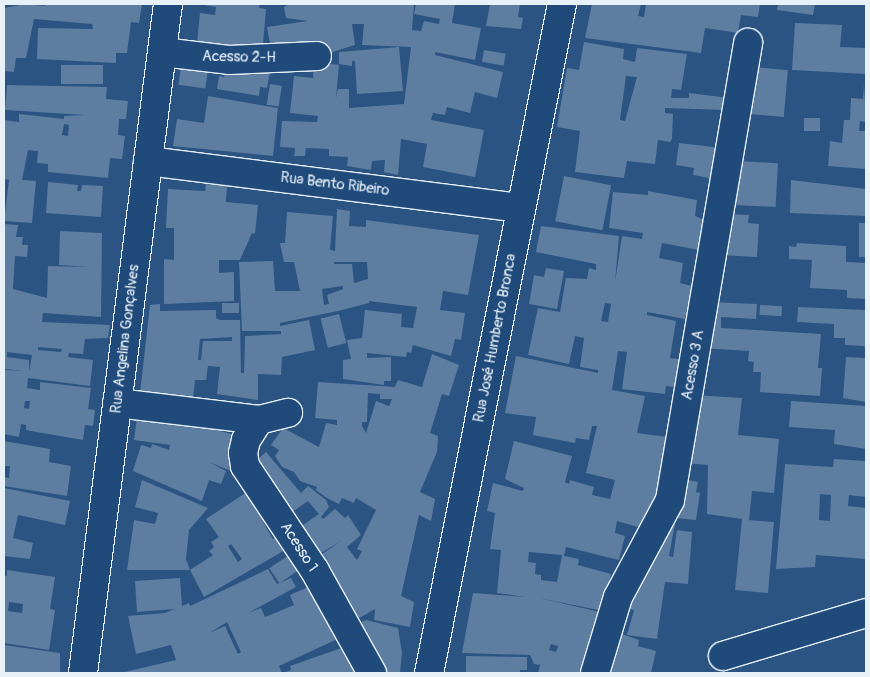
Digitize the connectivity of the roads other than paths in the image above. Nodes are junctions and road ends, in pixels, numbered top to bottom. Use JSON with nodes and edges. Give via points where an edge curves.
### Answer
{"nodes":[{"id":1,"x":168,"y":4,"type":"edge"},
{"id":2,"x":562,"y":4,"type":"edge"},
{"id":3,"x":748,"y":44,"type":"dead end"},
{"id":4,"x":162,"y":52,"type":"junction"},
{"id":5,"x":317,"y":56,"type":"dead end"},
{"id":6,"x":148,"y":161,"type":"junction"},
{"id":7,"x":521,"y":208,"type":"junction"},
{"id":8,"x":117,"y":403,"type":"junction"},
{"id":9,"x":288,"y":413,"type":"dead end"},
{"id":10,"x":259,"y":420,"type":"junction"},
{"id":11,"x":866,"y":613,"type":"edge"},
{"id":12,"x":723,"y":656,"type":"dead end"},
{"id":13,"x":83,"y":673,"type":"edge"},
{"id":14,"x":372,"y":673,"type":"edge"},
{"id":15,"x":429,"y":673,"type":"edge"},
{"id":16,"x":595,"y":673,"type":"edge"}],
"edges":[{"from":1,"to":4,"type":"street","name":"Rua Angelina Gonçalves"},
{"from":2,"to":7,"type":"street","name":"Rua José Humberto Bronca"},
{"from":3,"to":16,"type":"street","name":"Acesso 3 A","via":[[670,500],[618,597]]},
{"from":4,"to":5,"type":"street","name":"Acesso 2-H","via":[[229,60]]},
{"from":4,"to":6,"type":"street","name":"Rua Angelina Gonçalves"},
{"from":6,"to":7,"type":"street","name":"Rua Bento Ribeiro"},
{"from":6,"to":8,"type":"street","name":"Rua Angelina Gonçalves"},
{"from":7,"to":15,"type":"street","name":"Rua José Humberto Bronca"},
{"from":8,"to":10,"type":"street"},
{"from":8,"to":13,"type":"street","name":"Rua Angelina Gonçalves"},
{"from":9,"to":10,"type":"street"},
{"from":10,"to":14,"type":"street","name":"Acesso 1","via":[[246,440],[245,466],[315,571]]},
{"from":11,"to":12,"type":"street"}]}
